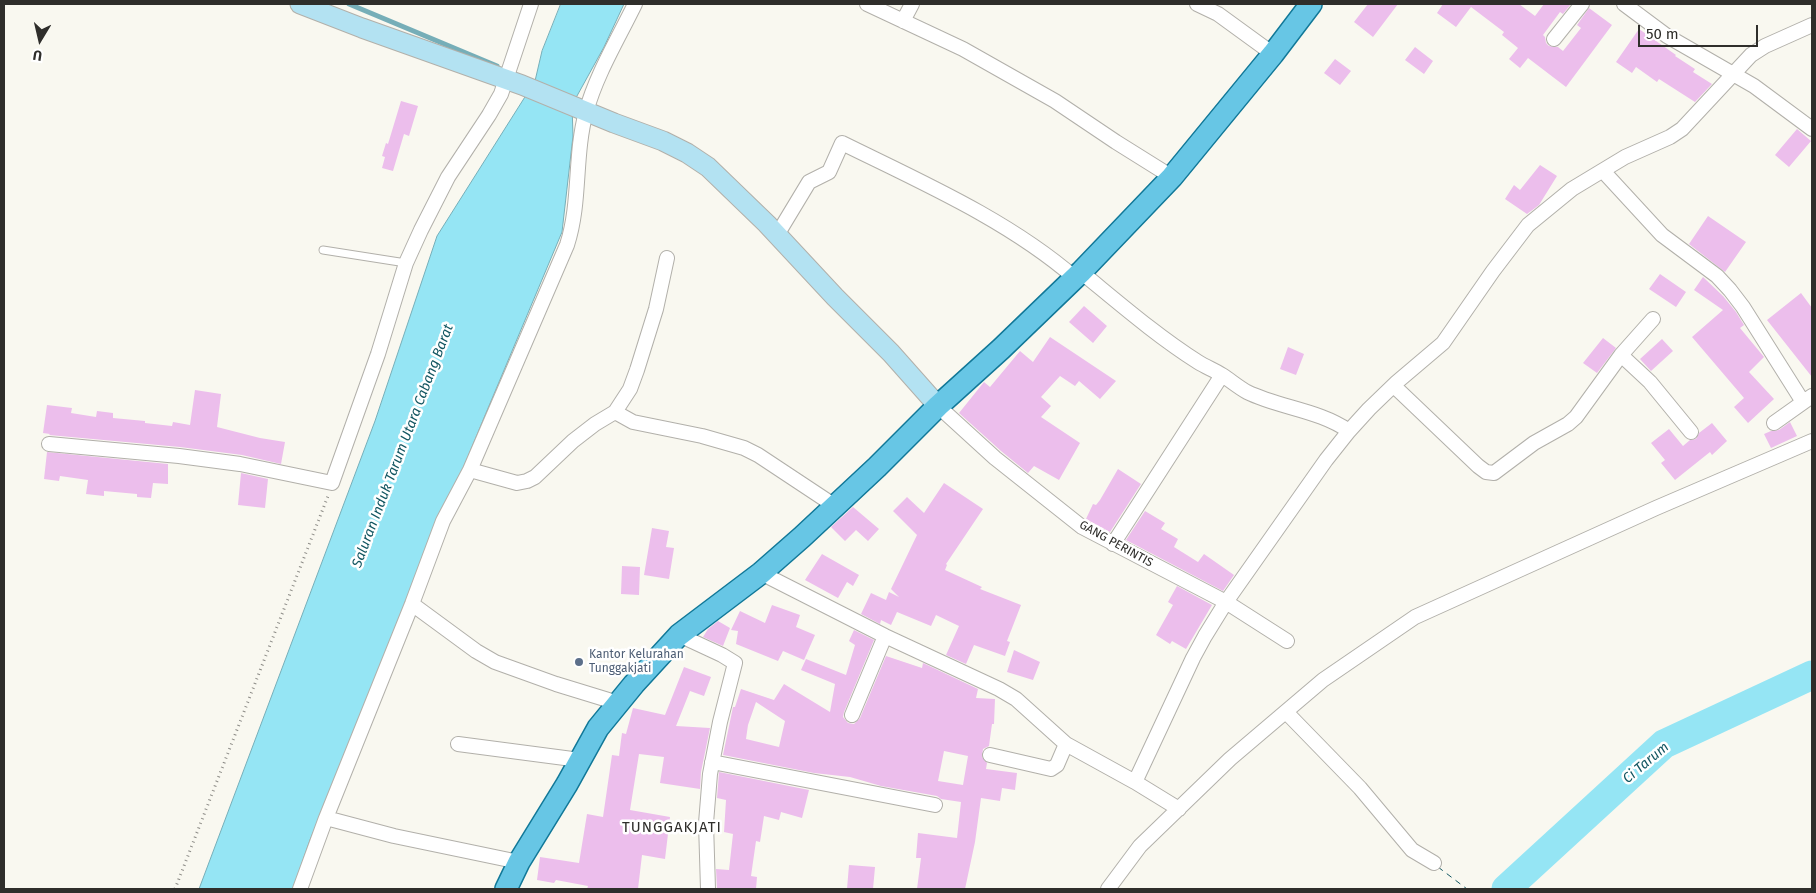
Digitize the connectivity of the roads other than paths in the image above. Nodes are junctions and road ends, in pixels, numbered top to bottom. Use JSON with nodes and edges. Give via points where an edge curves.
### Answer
{"nodes":[{"id":1,"x":300,"y":4,"type":"edge"},
{"id":2,"x":531,"y":4,"type":"edge"},
{"id":3,"x":635,"y":4,"type":"edge"},
{"id":4,"x":867,"y":4,"type":"edge"},
{"id":5,"x":912,"y":4,"type":"edge"},
{"id":6,"x":1197,"y":4,"type":"edge"},
{"id":7,"x":1311,"y":4,"type":"edge"},
{"id":8,"x":1582,"y":4,"type":"edge"},
{"id":9,"x":1624,"y":4,"type":"edge"},
{"id":10,"x":326,"y":9,"type":"edge"},
{"id":11,"x":903,"y":21,"type":"junction"},
{"id":12,"x":1812,"y":25,"type":"edge"},
{"id":13,"x":1554,"y":39,"type":"dead end"},
{"id":14,"x":1273,"y":54,"type":"junction"},
{"id":15,"x":1732,"y":74,"type":"junction"},
{"id":16,"x":514,"y":82,"type":"junction"},
{"id":17,"x":579,"y":109,"type":"junction"},
{"id":18,"x":1812,"y":129,"type":"edge"},
{"id":19,"x":1604,"y":171,"type":"junction"},
{"id":20,"x":1172,"y":177,"type":"junction"},
{"id":21,"x":777,"y":235,"type":"junction"},
{"id":22,"x":323,"y":250,"type":"dead end"},
{"id":23,"x":666,"y":258,"type":"dead end"},
{"id":24,"x":406,"y":263,"type":"junction"},
{"id":25,"x":1078,"y":275,"type":"junction"},
{"id":26,"x":1653,"y":319,"type":"dead end"},
{"id":27,"x":1621,"y":355,"type":"junction"},
{"id":28,"x":1222,"y":375,"type":"junction"},
{"id":29,"x":1394,"y":386,"type":"junction"},
{"id":30,"x":1808,"y":399,"type":"edge"},
{"id":31,"x":938,"y":406,"type":"junction"},
{"id":32,"x":615,"y":412,"type":"junction"},
{"id":33,"x":1774,"y":422,"type":"dead end"},
{"id":34,"x":1349,"y":431,"type":"junction"},
{"id":35,"x":1691,"y":432,"type":"dead end"},
{"id":36,"x":1812,"y":441,"type":"edge"},
{"id":37,"x":49,"y":444,"type":"dead end"},
{"id":38,"x":470,"y":470,"type":"junction"},
{"id":39,"x":835,"y":506,"type":"junction"},
{"id":40,"x":1113,"y":544,"type":"junction"},
{"id":41,"x":761,"y":573,"type":"junction"},
{"id":42,"x":1226,"y":602,"type":"junction"},
{"id":43,"x":412,"y":604,"type":"junction"},
{"id":44,"x":679,"y":635,"type":"junction"},
{"id":45,"x":884,"y":636,"type":"junction"},
{"id":46,"x":1287,"y":641,"type":"dead end"},
{"id":47,"x":618,"y":703,"type":"junction"},
{"id":48,"x":1286,"y":712,"type":"junction"},
{"id":49,"x":852,"y":715,"type":"dead end"},
{"id":50,"x":458,"y":744,"type":"dead end"},
{"id":51,"x":1066,"y":744,"type":"junction"},
{"id":52,"x":990,"y":755,"type":"dead end"},
{"id":53,"x":580,"y":760,"type":"junction"},
{"id":54,"x":712,"y":762,"type":"junction"},
{"id":55,"x":1135,"y":782,"type":"junction"},
{"id":56,"x":935,"y":805,"type":"dead end"},
{"id":57,"x":1179,"y":809,"type":"junction"},
{"id":58,"x":326,"y":818,"type":"junction"},
{"id":59,"x":520,"y":862,"type":"junction"},
{"id":60,"x":1434,"y":863,"type":"dead end"},
{"id":61,"x":300,"y":889,"type":"edge"},
{"id":62,"x":506,"y":889,"type":"edge"},
{"id":63,"x":708,"y":889,"type":"edge"},
{"id":64,"x":1108,"y":889,"type":"edge"}],
"edges":[{"from":1,"to":10,"type":"street"},
{"from":2,"to":16,"type":"street"},
{"from":3,"to":17,"type":"street","via":[[600,75]]},
{"from":4,"to":11,"type":"street"},
{"from":5,"to":11,"type":"street"},
{"from":6,"to":14,"type":"street","via":[[1218,14]]},
{"from":7,"to":14,"type":"main road"},
{"from":8,"to":13,"type":"street"},
{"from":9,"to":15,"type":"street","via":[[1667,36]]},
{"from":10,"to":16,"type":"street"},
{"from":11,"to":20,"type":"street","via":[[963,49],[1055,101]]},
{"from":12,"to":15,"type":"street","via":[[1765,46]]},
{"from":14,"to":20,"type":"main road"},
{"from":15,"to":18,"type":"street","via":[[1754,86]]},
{"from":15,"to":19,"type":"street","via":[[1682,129]]},
{"from":16,"to":17,"type":"street"},
{"from":16,"to":24,"type":"street","via":[[501,94],[448,177]]},
{"from":17,"to":21,"type":"street","via":[[688,154],[708,167]]},
{"from":17,"to":38,"type":"street","via":[[581,139],[573,228]]},
{"from":19,"to":29,"type":"street","via":[[1572,190],[1528,225],[1442,343]]},
{"from":19,"to":30,"type":"street","via":[[1662,235],[1730,290]]},
{"from":20,"to":25,"type":"main road"},
{"from":21,"to":25,"type":"street","via":[[809,182],[829,172],[842,143],[943,192]]},
{"from":21,"to":31,"type":"street"},
{"from":22,"to":24,"type":"lane"},
{"from":23,"to":32,"type":"street","via":[[656,309],[637,370],[630,389]]},
{"from":24,"to":37,"type":"street","via":[[332,483],[240,464]]},
{"from":25,"to":28,"type":"street"},
{"from":25,"to":31,"type":"main road"},
{"from":26,"to":27,"type":"street"},
{"from":27,"to":29,"type":"street","via":[[1576,417],[1494,473],[1478,466]]},
{"from":27,"to":35,"type":"street","via":[[1650,382]]},
{"from":28,"to":34,"type":"street","via":[[1261,398],[1323,417]]},
{"from":28,"to":40,"type":"street"},
{"from":29,"to":34,"type":"street"},
{"from":30,"to":33,"type":"street"},
{"from":31,"to":39,"type":"main road"},
{"from":31,"to":40,"type":"street","name":"GANG PERINTIS","via":[[995,458],[1082,527]]},
{"from":32,"to":38,"type":"street","via":[[594,424],[527,481],[517,483]]},
{"from":32,"to":39,"type":"street","via":[[633,422],[744,448]]},
{"from":34,"to":42,"type":"street"},
{"from":36,"to":48,"type":"street","via":[[1415,617],[1323,680]]},
{"from":38,"to":43,"type":"street","via":[[443,521]]},
{"from":39,"to":41,"type":"main road"},
{"from":40,"to":42,"type":"street","name":"GANG PERINTIS"},
{"from":41,"to":44,"type":"main road"},
{"from":41,"to":45,"type":"street"},
{"from":42,"to":46,"type":"street","name":"GANG PERINTIS"},
{"from":42,"to":55,"type":"street","via":[[1192,658]]},
{"from":43,"to":47,"type":"street","via":[[495,662]]},
{"from":43,"to":58,"type":"street"},
{"from":44,"to":47,"type":"main road"},
{"from":44,"to":54,"type":"street","via":[[735,663]]},
{"from":45,"to":49,"type":"street"},
{"from":45,"to":51,"type":"street","via":[[1016,699]]},
{"from":47,"to":53,"type":"main road","via":[[598,728]]},
{"from":48,"to":57,"type":"street","via":[[1230,759]]},
{"from":48,"to":60,"type":"street","via":[[1360,788],[1412,850]]},
{"from":50,"to":53,"type":"street"},
{"from":51,"to":52,"type":"street","via":[[1057,764],[1051,769]]},
{"from":51,"to":55,"type":"street"},
{"from":53,"to":59,"type":"main road"},
{"from":54,"to":56,"type":"street"},
{"from":54,"to":63,"type":"street","via":[[706,823]]},
{"from":55,"to":57,"type":"street"},
{"from":57,"to":64,"type":"street","via":[[1140,846]]},
{"from":58,"to":59,"type":"street","via":[[394,836]]},
{"from":58,"to":61,"type":"street"},
{"from":59,"to":62,"type":"main road"}]}
